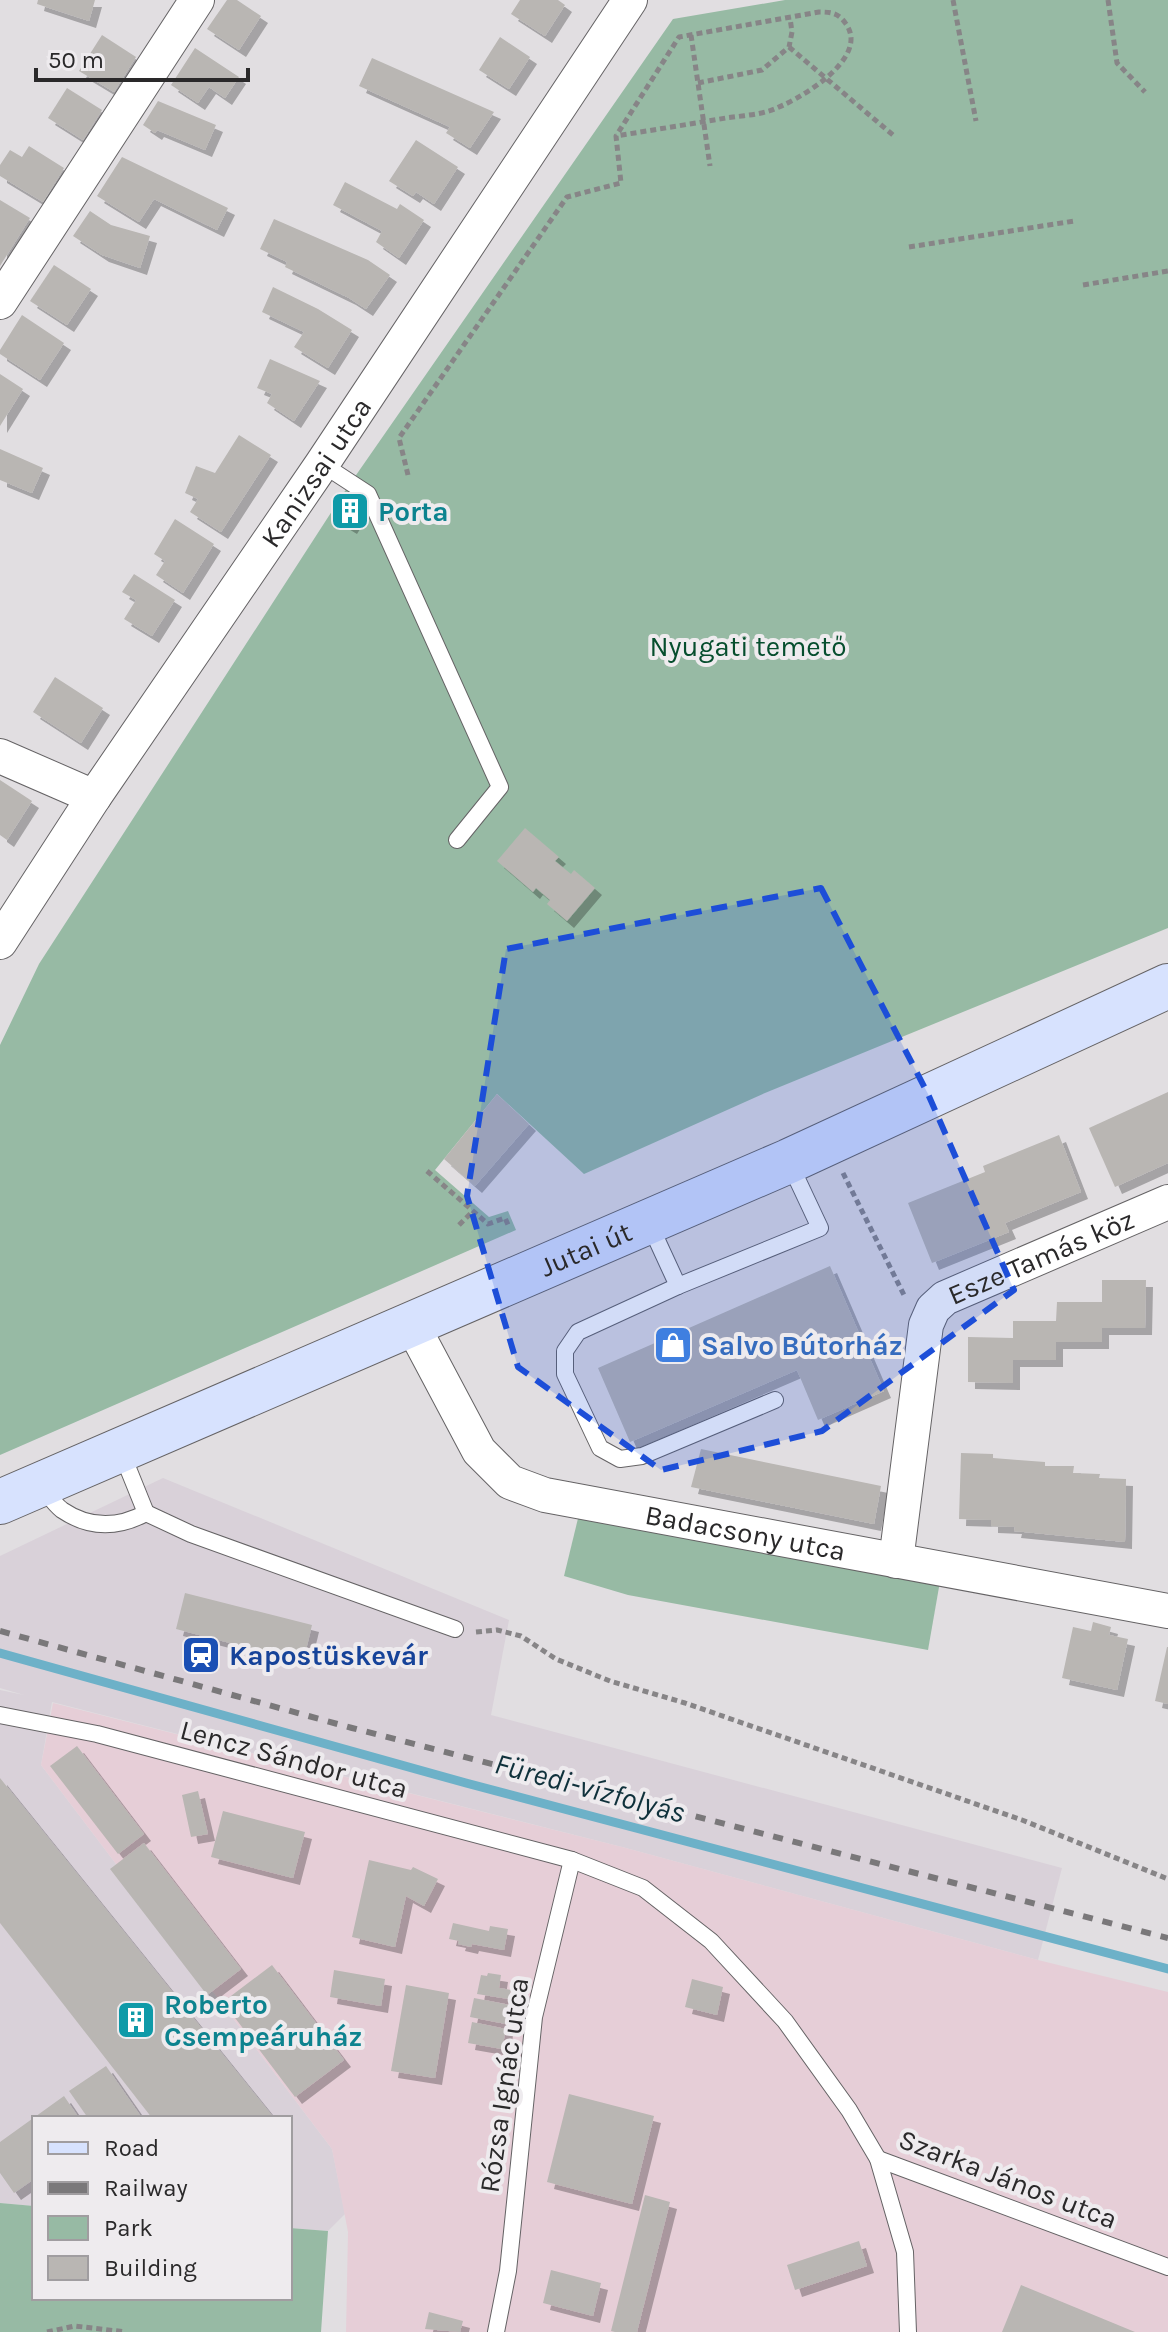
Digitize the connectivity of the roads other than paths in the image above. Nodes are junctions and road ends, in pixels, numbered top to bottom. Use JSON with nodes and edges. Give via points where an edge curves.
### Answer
{"nodes":[{"id":1,"x":197,"y":0,"type":"edge"},
{"id":2,"x":630,"y":0,"type":"edge"},
{"id":3,"x":0,"y":302,"type":"edge"},
{"id":4,"x":322,"y":464,"type":"junction"},
{"id":5,"x":0,"y":756,"type":"edge"},
{"id":6,"x":94,"y":797,"type":"junction"},
{"id":7,"x":457,"y":840,"type":"dead end"},
{"id":8,"x":0,"y":942,"type":"edge"},
{"id":9,"x":1168,"y":986,"type":"edge"},
{"id":10,"x":789,"y":1161,"type":"junction"},
{"id":11,"x":1168,"y":1202,"type":"edge"},
{"id":12,"x":649,"y":1221,"type":"junction"},
{"id":13,"x":678,"y":1286,"type":"junction"},
{"id":14,"x":411,"y":1323,"type":"junction"},
{"id":15,"x":775,"y":1400,"type":"dead end"},
{"id":16,"x":120,"y":1450,"type":"junction"},
{"id":17,"x":40,"y":1484,"type":"junction"},
{"id":18,"x":0,"y":1502,"type":"edge"},
{"id":19,"x":146,"y":1513,"type":"junction"},
{"id":20,"x":896,"y":1561,"type":"junction"},
{"id":21,"x":1168,"y":1611,"type":"edge"},
{"id":22,"x":455,"y":1629,"type":"road end"},
{"id":23,"x":0,"y":1715,"type":"edge"},
{"id":24,"x":572,"y":1860,"type":"junction"},
{"id":25,"x":878,"y":2159,"type":"junction"},
{"id":26,"x":1168,"y":2267,"type":"edge"},
{"id":27,"x":496,"y":2332,"type":"edge"},
{"id":28,"x":908,"y":2332,"type":"edge"}],
"edges":[{"from":1,"to":3,"type":"street"},
{"from":2,"to":4,"type":"street","name":"Kanizsai utca"},
{"from":4,"to":6,"type":"street","name":"Kanizsai utca"},
{"from":4,"to":7,"type":"lane","via":[[368,494],[500,787]]},
{"from":5,"to":6,"type":"street"},
{"from":6,"to":8,"type":"street","name":"Kanizsai utca"},
{"from":9,"to":10,"type":"street","name":"Jutai út"},
{"from":10,"to":12,"type":"street","name":"Jutai út"},
{"from":10,"to":13,"type":"lane","via":[[820,1228]]},
{"from":11,"to":20,"type":"street","name":"Esze Tamás köz","via":[[945,1298],[933,1309],[926,1325]]},
{"from":12,"to":13,"type":"lane"},
{"from":12,"to":14,"type":"street","name":"Jutai út"},
{"from":13,"to":15,"type":"lane","via":[[578,1332],[565,1351],[565,1374],[600,1448],[620,1459],[642,1456]]},
{"from":14,"to":16,"type":"street","name":"Jutai út"},
{"from":14,"to":20,"type":"street","name":"Badacsony utca","via":[[479,1451],[510,1482],[545,1495]]},
{"from":16,"to":17,"type":"street","name":"Jutai út"},
{"from":16,"to":19,"type":"lane"},
{"from":17,"to":18,"type":"street","name":"Jutai út"},
{"from":17,"to":19,"type":"lane","via":[[62,1509],[96,1525],[126,1524]]},
{"from":19,"to":22,"type":"lane"},
{"from":20,"to":21,"type":"street","name":"Badacsony utca"},
{"from":23,"to":24,"type":"lane","name":"Lencz Sándor utca","via":[[97,1734]]},
{"from":24,"to":25,"type":"lane","name":"Szarka János utca","via":[[643,1888],[711,1941],[785,2021]]},
{"from":24,"to":27,"type":"lane","name":"Rózsa Ignác utca","via":[[534,2017],[508,2271]]},
{"from":25,"to":26,"type":"lane","name":"Szarka János utca"},
{"from":25,"to":28,"type":"lane","via":[[905,2252]]}]}
